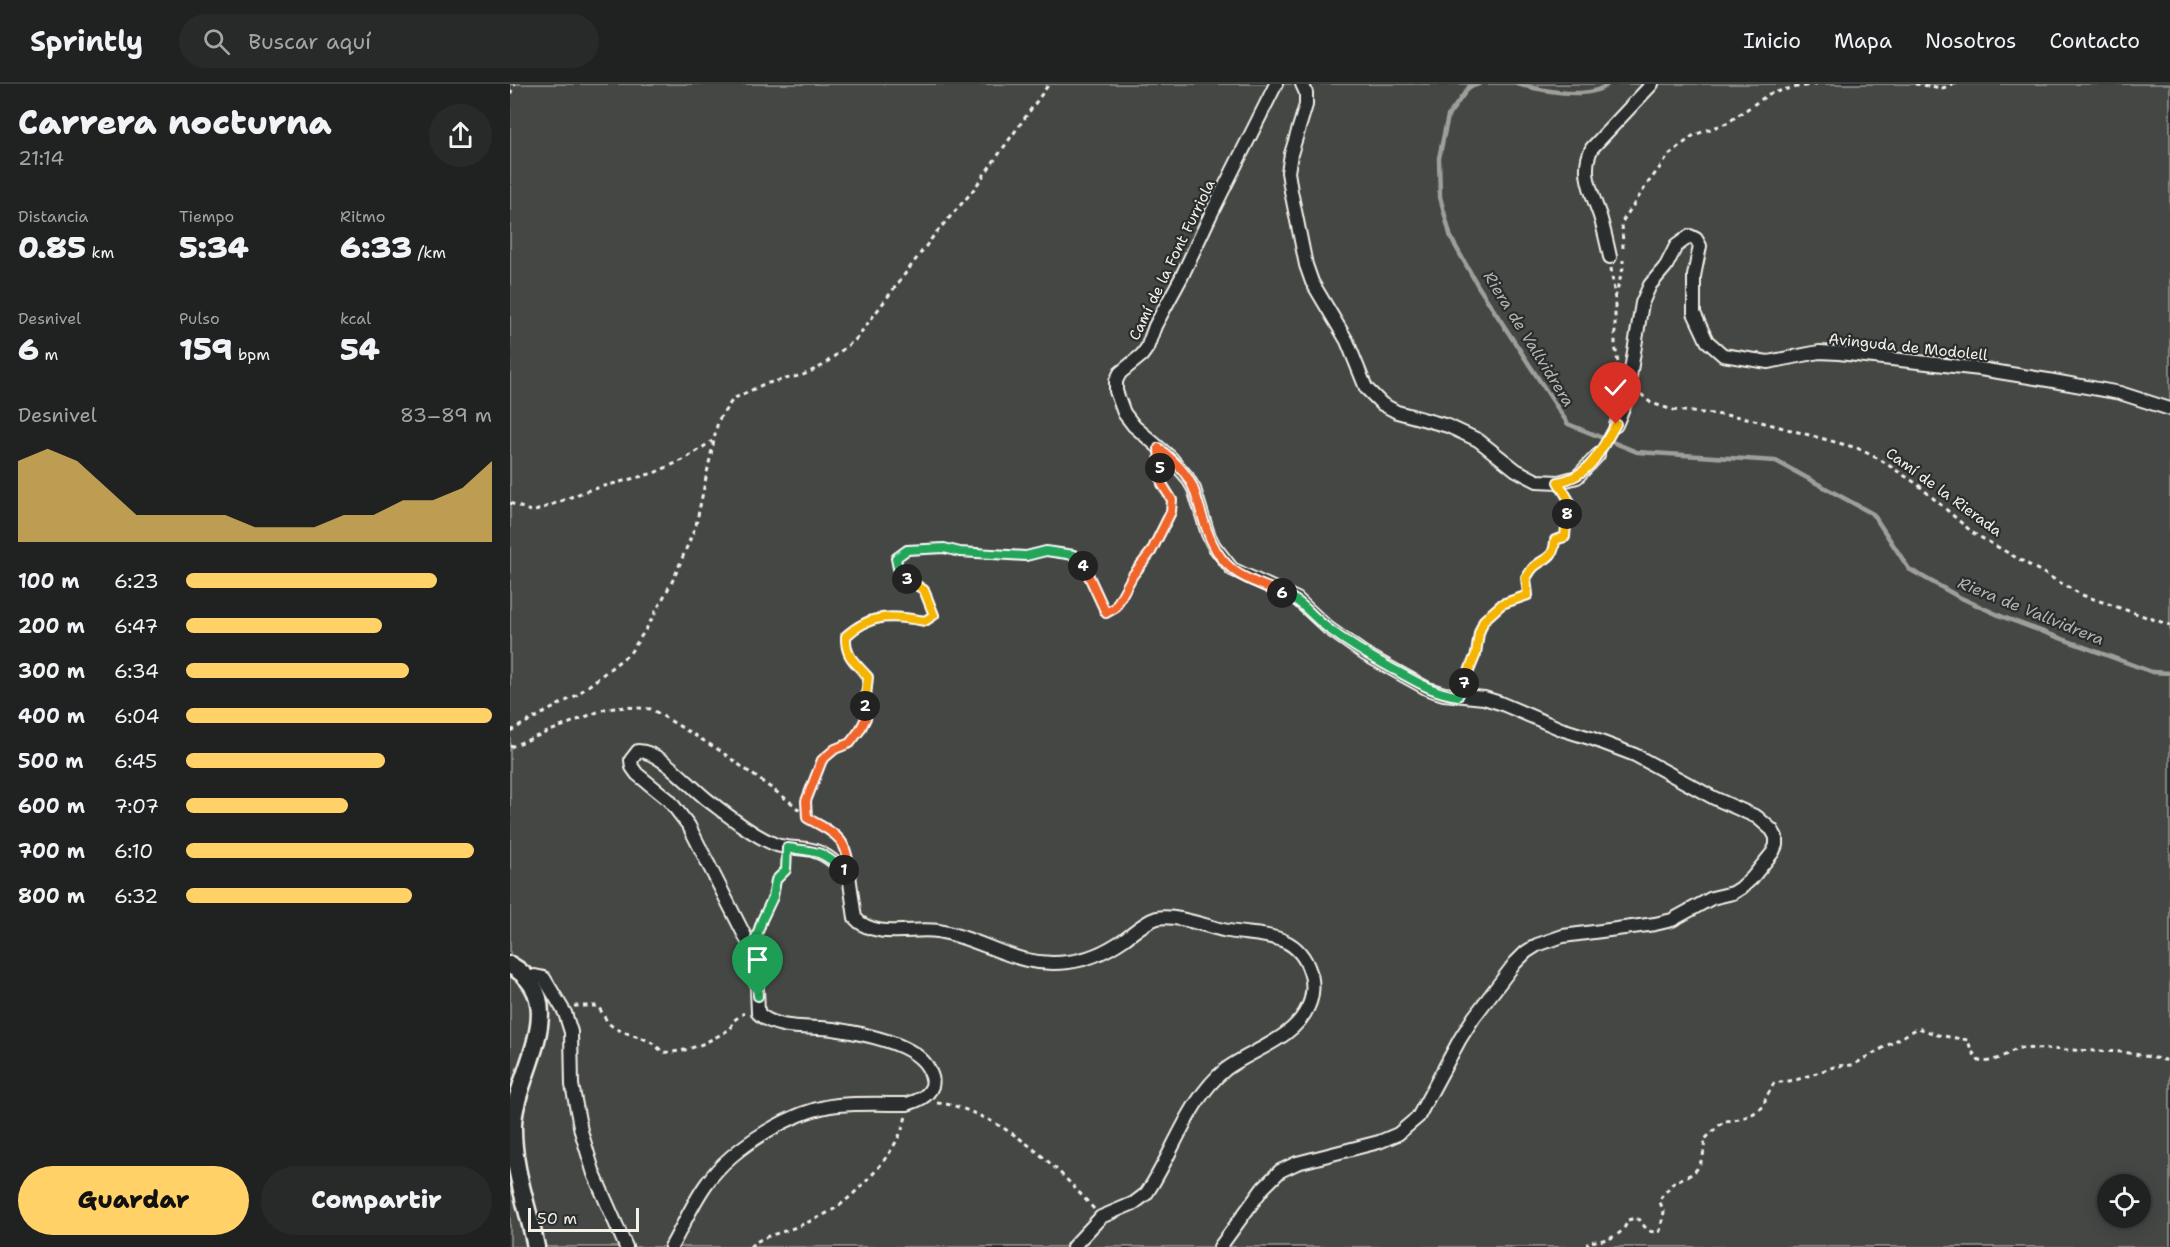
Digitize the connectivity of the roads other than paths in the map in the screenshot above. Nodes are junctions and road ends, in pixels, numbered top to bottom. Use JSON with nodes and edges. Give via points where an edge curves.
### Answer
{"nodes":[{"id":1,"x":1276,"y":84,"type":"edge"},
{"id":2,"x":1302,"y":84,"type":"edge"},
{"id":3,"x":1652,"y":84,"type":"edge"},
{"id":4,"x":1610,"y":257,"type":"road end"},
{"id":5,"x":2170,"y":409,"type":"edge"},
{"id":6,"x":1616,"y":424,"type":"dead end"},
{"id":7,"x":1598,"y":455,"type":"dead end"},
{"id":8,"x":510,"y":965,"type":"edge"},
{"id":9,"x":528,"y":980,"type":"junction"},
{"id":10,"x":536,"y":1247,"type":"edge"},
{"id":11,"x":626,"y":1247,"type":"edge"},
{"id":12,"x":671,"y":1247,"type":"edge"},
{"id":13,"x":1074,"y":1247,"type":"edge"},
{"id":14,"x":1220,"y":1247,"type":"edge"}],
"edges":[{"from":1,"to":14,"type":"street","name":"Camí de la Font Furriola","via":[[1147,348],[1116,381],[1124,413],[1187,477],[1214,546],[1232,569],[1297,599],[1328,628],[1365,654],[1428,689],[1484,698],[1612,745],[1757,817],[1776,837],[1773,852],[1752,878],[1733,893],[1712,898],[1672,920],[1563,936],[1526,952],[1474,1017],[1418,1117],[1398,1134],[1379,1142],[1280,1171]]},
{"from":2,"to":7,"type":"street","via":[[1306,105],[1288,172],[1306,265],[1347,341],[1366,388],[1397,412],[1448,426],[1478,440],[1530,479],[1545,483],[1571,480],[1582,474]]},
{"from":3,"to":4,"type":"street","via":[[1589,154],[1587,177]]},
{"from":5,"to":6,"type":"street","name":"Avinguda de Modolell","via":[[2120,393],[1980,369],[1839,353],[1819,352],[1768,362],[1723,355],[1707,341],[1694,313],[1694,276],[1700,246],[1690,236],[1676,246],[1642,303],[1625,406]]},
{"from":8,"to":9,"type":"main road"},
{"from":9,"to":10,"type":"main road","via":[[538,1002],[540,1025],[515,1105],[513,1142]]},
{"from":9,"to":11,"type":"street","via":[[535,976],[544,978],[563,1009],[571,1032],[572,1085],[581,1131],[594,1174]]},
{"from":12,"to":13,"type":"street","via":[[717,1170],[775,1128],[801,1114],[837,1105],[912,1103],[931,1089],[933,1081],[927,1066],[910,1051],[835,1029],[771,1022],[759,1013],[752,950],[689,826],[669,800],[632,767],[633,755],[638,751],[655,756],[765,840],[827,856],[849,875],[854,912],[859,923],[868,927],[952,934],[1030,961],[1069,962],[1105,951],[1150,921],[1168,917],[1278,938],[1302,955],[1309,966],[1312,986],[1303,1016],[1290,1030],[1216,1078],[1196,1104],[1146,1194],[1101,1217]]}]}
